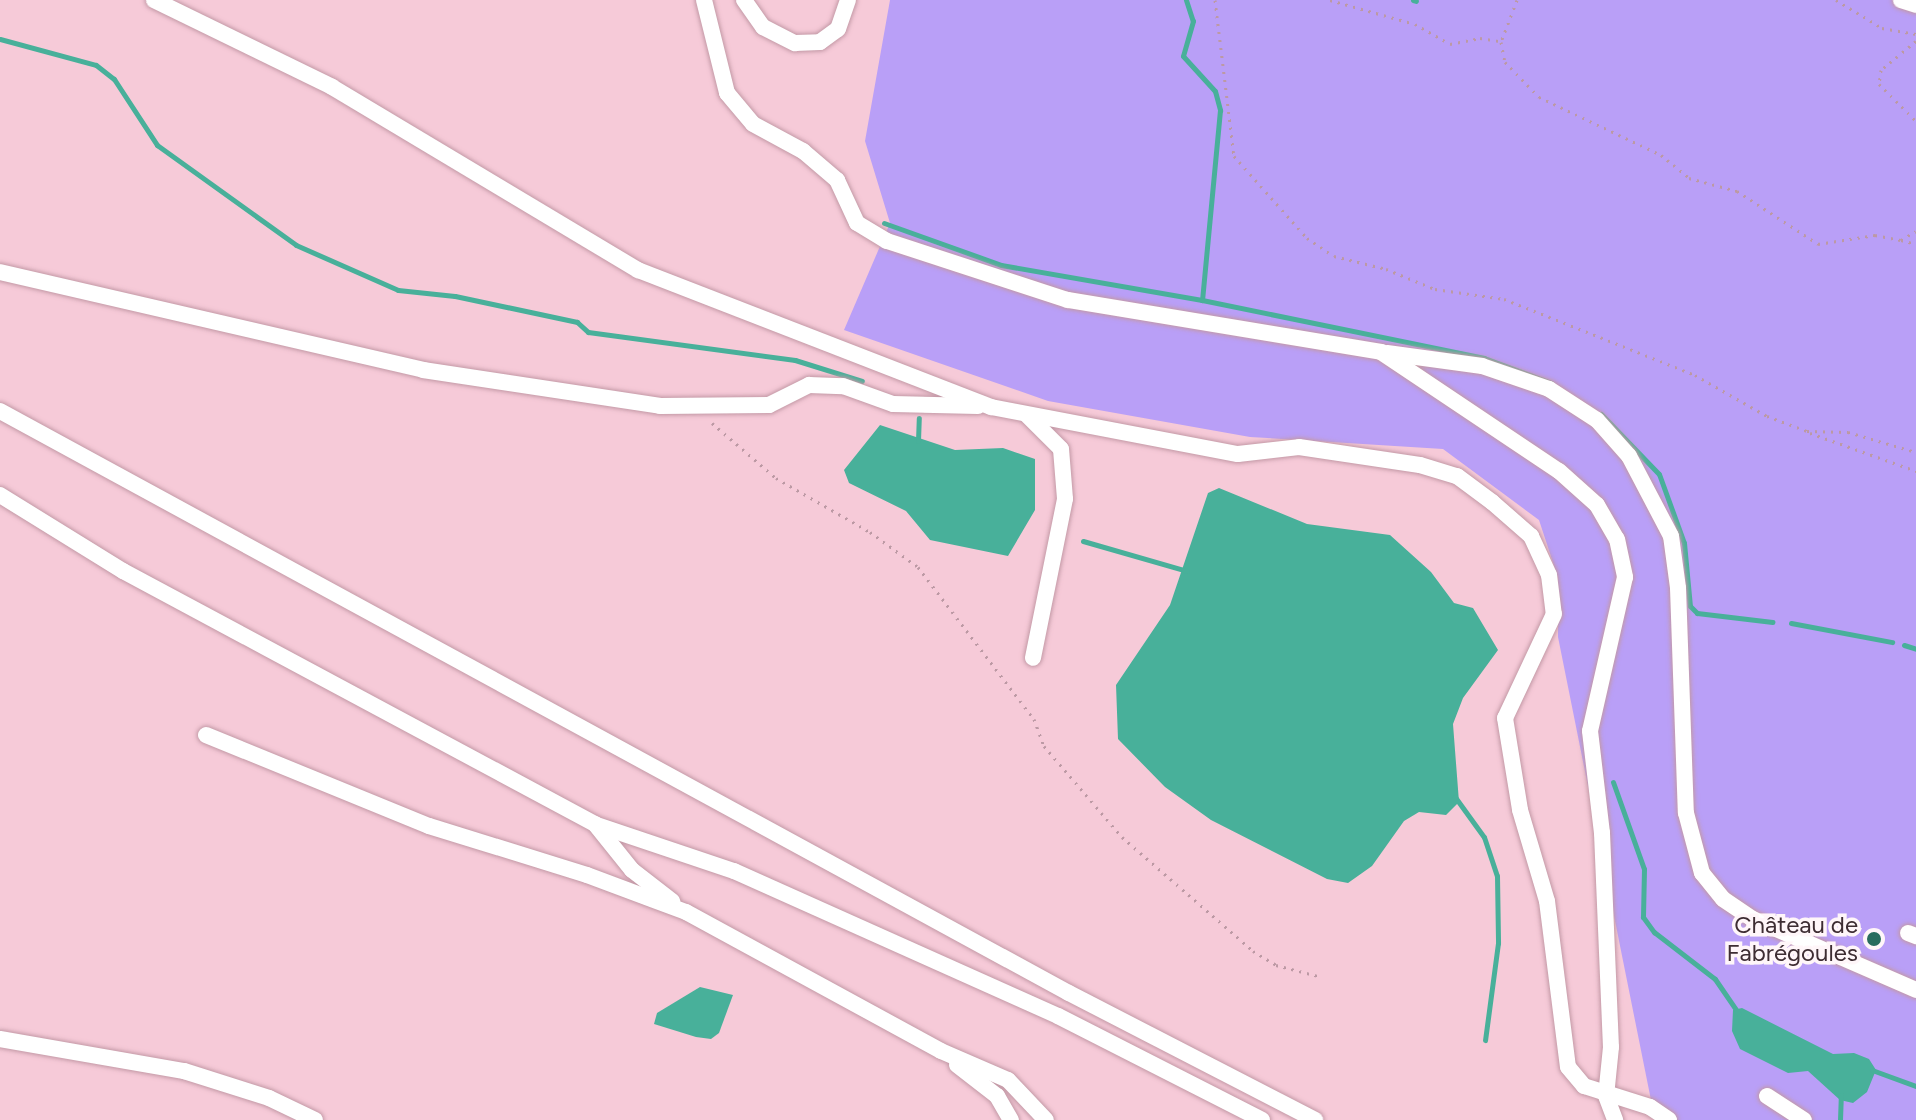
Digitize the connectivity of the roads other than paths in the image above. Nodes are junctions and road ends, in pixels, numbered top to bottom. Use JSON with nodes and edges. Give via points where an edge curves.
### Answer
{"nodes":[{"id":1,"x":154,"y":0,"type":"edge"},
{"id":2,"x":704,"y":0,"type":"edge"},
{"id":3,"x":744,"y":0,"type":"edge"},
{"id":4,"x":848,"y":0,"type":"edge"},
{"id":5,"x":1901,"y":0,"type":"edge"},
{"id":6,"x":1916,"y":5,"type":"edge"},
{"id":7,"x":0,"y":272,"type":"edge"},
{"id":8,"x":1381,"y":352,"type":"junction"},
{"id":9,"x":991,"y":407,"type":"junction"},
{"id":10,"x":0,"y":411,"type":"edge"},
{"id":11,"x":1026,"y":414,"type":"junction"},
{"id":12,"x":0,"y":495,"type":"edge"},
{"id":13,"x":1033,"y":658,"type":"dead end"},
{"id":14,"x":206,"y":735,"type":"dead end"},
{"id":15,"x":595,"y":824,"type":"junction"},
{"id":16,"x":686,"y":912,"type":"junction"},
{"id":17,"x":1916,"y":990,"type":"edge"},
{"id":18,"x":0,"y":1039,"type":"edge"},
{"id":19,"x":941,"y":1051,"type":"junction"},
{"id":20,"x":1606,"y":1096,"type":"junction"},
{"id":21,"x":1767,"y":1096,"type":"dead end"},
{"id":22,"x":315,"y":1120,"type":"edge"},
{"id":23,"x":1011,"y":1120,"type":"edge"},
{"id":24,"x":1046,"y":1120,"type":"edge"},
{"id":25,"x":1262,"y":1120,"type":"edge"},
{"id":26,"x":1315,"y":1120,"type":"edge"},
{"id":27,"x":1615,"y":1120,"type":"edge"},
{"id":28,"x":1669,"y":1120,"type":"edge"},
{"id":29,"x":1804,"y":1120,"type":"edge"}],
"edges":[{"from":1,"to":9,"type":"street","via":[[332,87],[638,270]]},
{"from":2,"to":8,"type":"street","via":[[727,93],[753,124],[803,151],[837,180],[857,223],[887,241],[1068,300]]},
{"from":3,"to":4,"type":"street","via":[[763,27],[795,43],[820,42],[838,29]]},
{"from":5,"to":6,"type":"street"},
{"from":7,"to":9,"type":"street","via":[[423,370],[660,406],[769,405],[809,385],[843,386],[893,404]]},
{"from":8,"to":17,"type":"street","via":[[1482,366],[1549,389],[1597,420],[1629,456],[1671,536],[1678,588],[1686,813],[1702,873],[1723,899],[1753,919]]},
{"from":8,"to":20,"type":"street","via":[[1559,471],[1597,505],[1617,539],[1625,577],[1590,731],[1602,833],[1611,1047]]},
{"from":9,"to":11,"type":"street"},
{"from":10,"to":26,"type":"street","via":[[1069,993]]},
{"from":11,"to":13,"type":"street","via":[[1061,449],[1065,499]]},
{"from":11,"to":20,"type":"street","via":[[1238,454],[1299,447],[1420,465],[1457,476],[1531,536],[1549,575],[1554,614],[1505,718],[1520,810],[1547,901],[1568,1067],[1584,1086]]},
{"from":12,"to":15,"type":"street","via":[[123,571]]},
{"from":14,"to":16,"type":"street","via":[[429,826]]},
{"from":15,"to":16,"type":"street","via":[[632,870]]},
{"from":15,"to":25,"type":"street","via":[[734,871],[1058,1016]]},
{"from":16,"to":19,"type":"street"},
{"from":18,"to":22,"type":"street","via":[[184,1071],[269,1098]]},
{"from":19,"to":23,"type":"street","via":[[997,1096]]},
{"from":19,"to":24,"type":"street","via":[[1008,1080]]},
{"from":20,"to":27,"type":"street"},
{"from":20,"to":28,"type":"street","via":[[1650,1107]]},
{"from":21,"to":29,"type":"street"}]}
